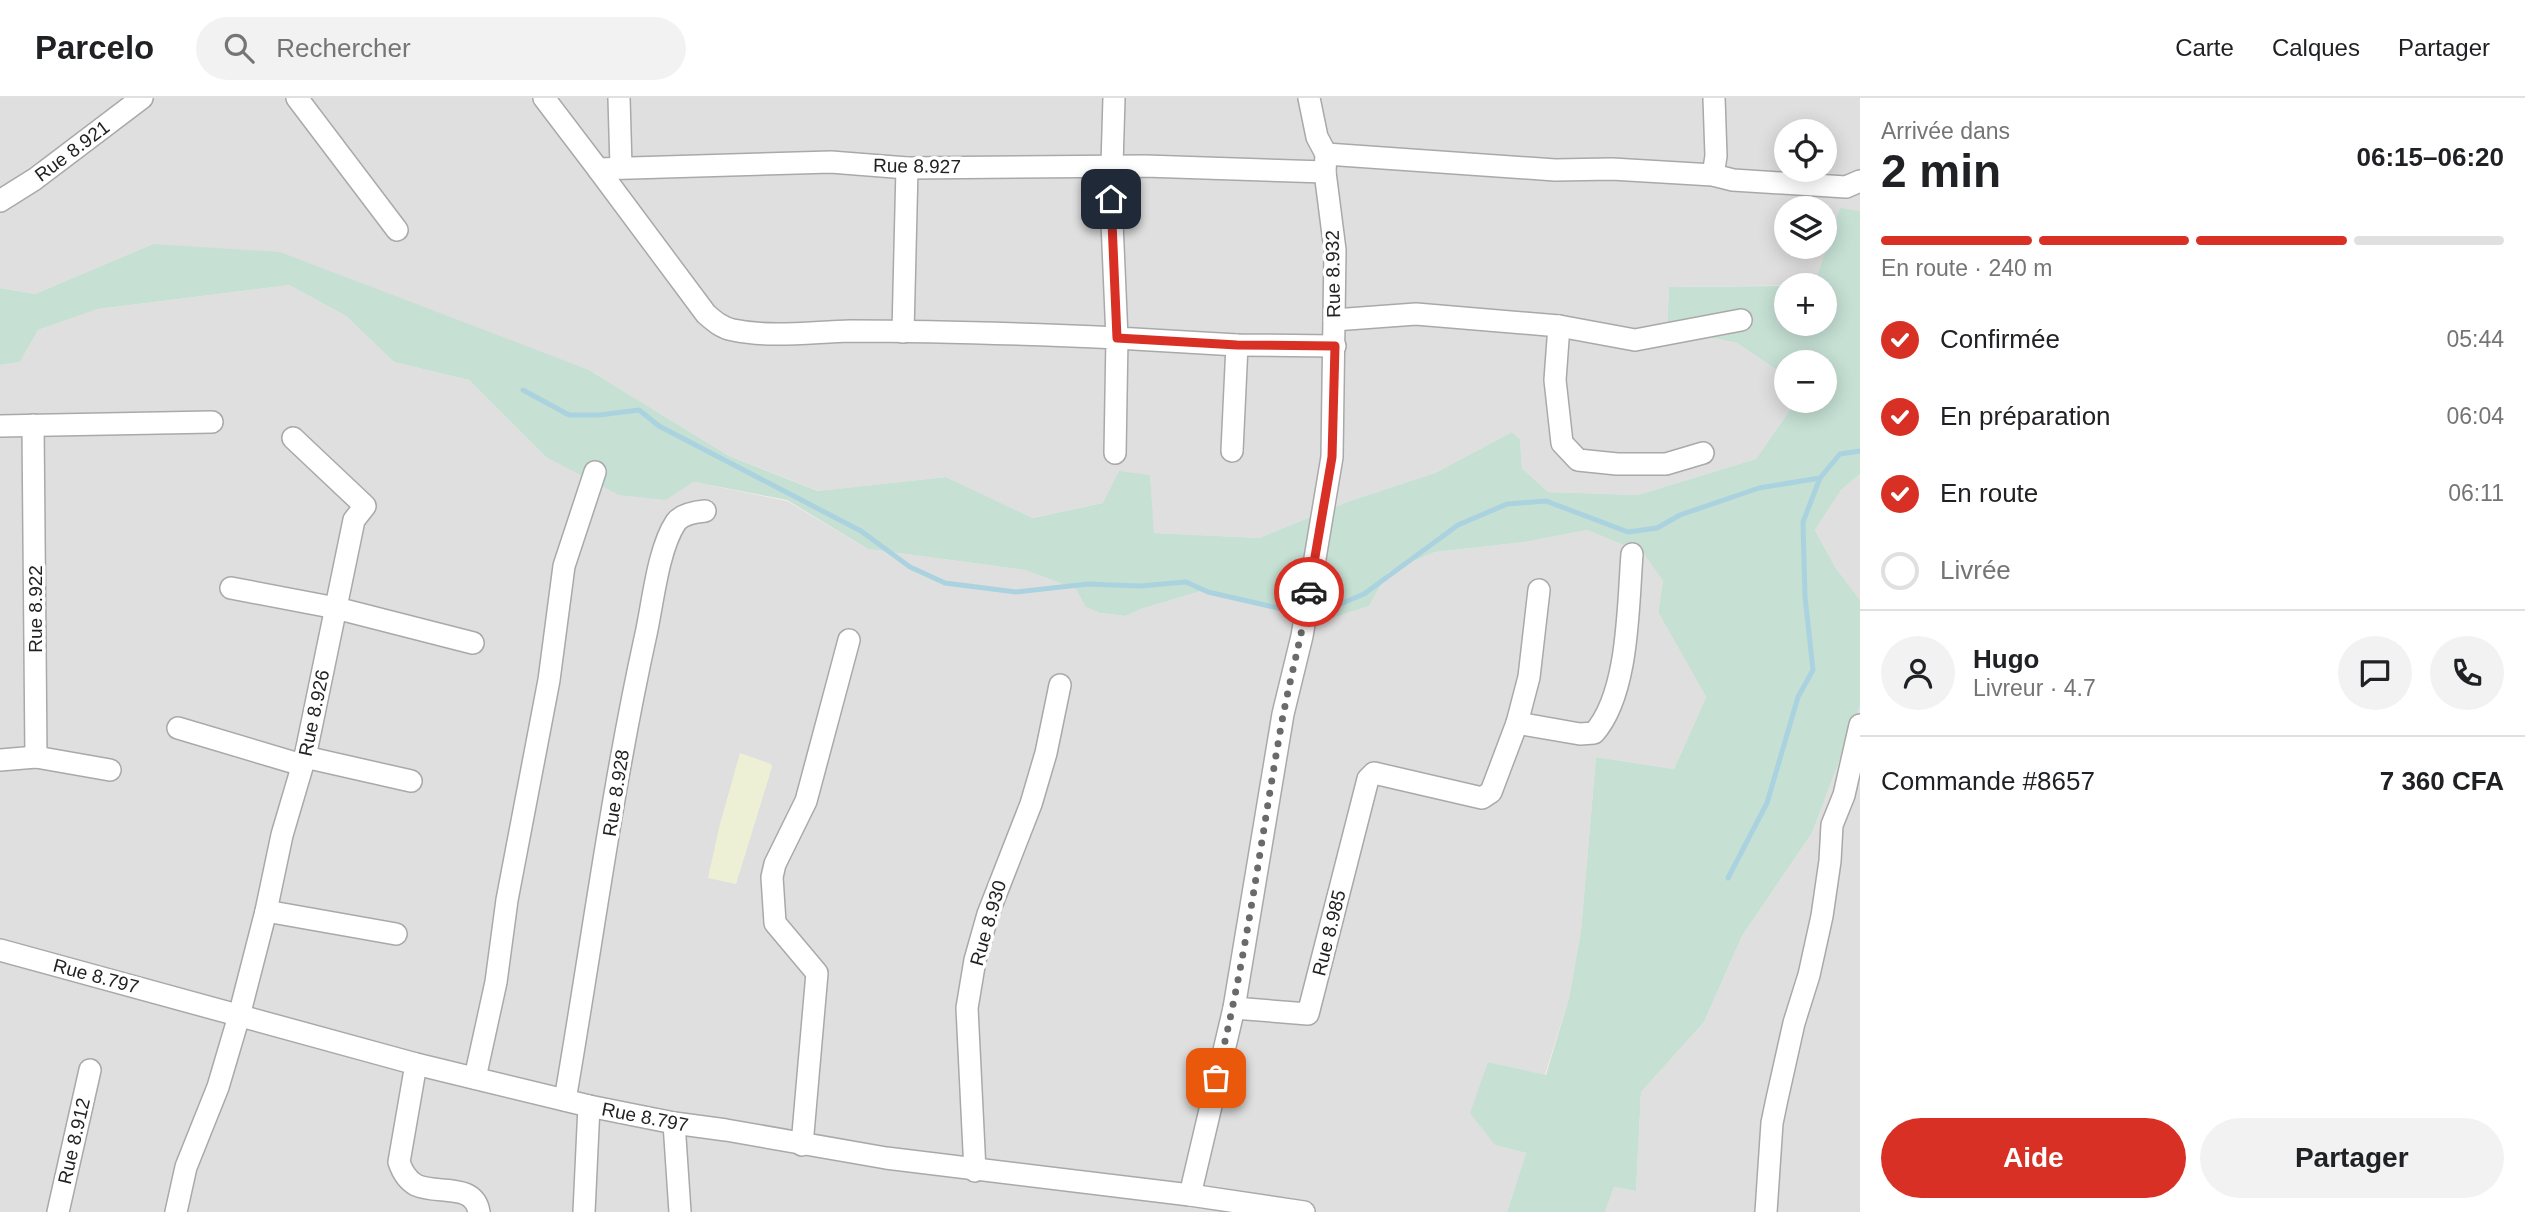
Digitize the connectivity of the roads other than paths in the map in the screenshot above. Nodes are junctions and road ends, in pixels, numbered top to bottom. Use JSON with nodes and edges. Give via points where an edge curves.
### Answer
{"nodes":[{"id":1,"x":142,"y":98,"type":"edge"},
{"id":2,"x":297,"y":98,"type":"edge"},
{"id":3,"x":544,"y":98,"type":"edge"},
{"id":4,"x":619,"y":98,"type":"edge"},
{"id":5,"x":1114,"y":98,"type":"edge"},
{"id":6,"x":1309,"y":98,"type":"edge"},
{"id":7,"x":1714,"y":98,"type":"edge"},
{"id":8,"x":1326,"y":163,"type":"junction"},
{"id":9,"x":1113,"y":165,"type":"junction"},
{"id":10,"x":621,"y":167,"type":"junction"},
{"id":11,"x":907,"y":168,"type":"junction"},
{"id":12,"x":598,"y":169,"type":"junction"},
{"id":13,"x":1713,"y":175,"type":"junction"},
{"id":14,"x":1860,"y":181,"type":"edge"},
{"id":15,"x":0,"y":201,"type":"edge"},
{"id":16,"x":397,"y":230,"type":"dead end"},
{"id":17,"x":1334,"y":320,"type":"junction"},
{"id":18,"x":1741,"y":320,"type":"dead end"},
{"id":19,"x":1559,"y":326,"type":"junction"},
{"id":20,"x":903,"y":332,"type":"junction"},
{"id":21,"x":1117,"y":338,"type":"junction"},
{"id":22,"x":1237,"y":345,"type":"junction"},
{"id":23,"x":1335,"y":346,"type":"junction"},
{"id":24,"x":212,"y":422,"type":"dead end"},
{"id":25,"x":33,"y":425,"type":"junction"},
{"id":26,"x":0,"y":426,"type":"edge"},
{"id":27,"x":293,"y":438,"type":"dead end"},
{"id":28,"x":1232,"y":452,"type":"dead end"},
{"id":29,"x":1115,"y":453,"type":"dead end"},
{"id":30,"x":1703,"y":453,"type":"dead end"},
{"id":31,"x":595,"y":472,"type":"dead end"},
{"id":32,"x":705,"y":511,"type":"dead end"},
{"id":33,"x":1632,"y":555,"type":"dead end"},
{"id":34,"x":231,"y":588,"type":"dead end"},
{"id":35,"x":1539,"y":590,"type":"dead end"},
{"id":36,"x":336,"y":608,"type":"junction"},
{"id":37,"x":849,"y":640,"type":"dead end"},
{"id":38,"x":473,"y":643,"type":"dead end"},
{"id":39,"x":1060,"y":685,"type":"dead end"},
{"id":40,"x":1517,"y":723,"type":"junction"},
{"id":41,"x":1860,"y":725,"type":"edge"},
{"id":42,"x":178,"y":727,"type":"dead end"},
{"id":43,"x":36,"y":757,"type":"junction"},
{"id":44,"x":0,"y":760,"type":"edge"},
{"id":45,"x":304,"y":761,"type":"junction"},
{"id":46,"x":110,"y":770,"type":"dead end"},
{"id":47,"x":411,"y":781,"type":"dead end"},
{"id":48,"x":266,"y":911,"type":"junction"},
{"id":49,"x":396,"y":934,"type":"dead end"},
{"id":50,"x":0,"y":950,"type":"edge"},
{"id":51,"x":1234,"y":1008,"type":"junction"},
{"id":52,"x":239,"y":1016,"type":"junction"},
{"id":53,"x":416,"y":1064,"type":"junction"},
{"id":54,"x":90,"y":1070,"type":"dead end"},
{"id":55,"x":475,"y":1078,"type":"junction"},
{"id":56,"x":565,"y":1100,"type":"junction"},
{"id":57,"x":589,"y":1106,"type":"junction"},
{"id":58,"x":674,"y":1124,"type":"junction"},
{"id":59,"x":802,"y":1145,"type":"junction"},
{"id":60,"x":975,"y":1171,"type":"junction"},
{"id":61,"x":1189,"y":1195,"type":"junction"},
{"id":62,"x":58,"y":1212,"type":"edge"},
{"id":63,"x":176,"y":1212,"type":"edge"},
{"id":64,"x":479,"y":1212,"type":"edge"},
{"id":65,"x":584,"y":1212,"type":"edge"},
{"id":66,"x":680,"y":1212,"type":"edge"},
{"id":67,"x":1304,"y":1212,"type":"edge"},
{"id":68,"x":1766,"y":1212,"type":"edge"}],
"edges":[{"from":1,"to":15,"type":"street","name":"Rue 8.921"},
{"from":2,"to":16,"type":"street"},
{"from":3,"to":12,"type":"street"},
{"from":4,"to":10,"type":"street"},
{"from":5,"to":9,"type":"street"},
{"from":6,"to":8,"type":"street","name":"Rue 8.932"},
{"from":7,"to":13,"type":"street"},
{"from":8,"to":9,"type":"street","name":"Rue 8.927"},
{"from":8,"to":13,"type":"street","name":"Rue 8.927"},
{"from":8,"to":17,"type":"street","name":"Rue 8.932","via":[[1335,250]]},
{"from":9,"to":11,"type":"street","name":"Rue 8.927"},
{"from":9,"to":21,"type":"street"},
{"from":10,"to":11,"type":"street","name":"Rue 8.927","via":[[831,162]]},
{"from":10,"to":12,"type":"street","name":"Rue 8.927"},
{"from":11,"to":20,"type":"street"},
{"from":12,"to":20,"type":"street","via":[[706,314],[721,326],[770,334]]},
{"from":13,"to":14,"type":"street","name":"Rue 8.927","via":[[1846,187]]},
{"from":17,"to":19,"type":"street","via":[[1416,314]]},
{"from":17,"to":23,"type":"street","name":"Rue 8.932"},
{"from":18,"to":19,"type":"street","via":[[1635,340]]},
{"from":19,"to":30,"type":"street","via":[[1555,380],[1562,443],[1578,460],[1666,464]]},
{"from":20,"to":21,"type":"street"},
{"from":21,"to":22,"type":"street"},
{"from":21,"to":29,"type":"street"},
{"from":22,"to":23,"type":"street"},
{"from":22,"to":28,"type":"street"},
{"from":23,"to":51,"type":"street","name":"Rue 8.932","via":[[1332,457]]},
{"from":24,"to":25,"type":"street"},
{"from":25,"to":26,"type":"street"},
{"from":25,"to":43,"type":"street","name":"Rue 8.922"},
{"from":27,"to":36,"type":"street","name":"Rue 8.926","via":[[365,506],[354,520]]},
{"from":31,"to":55,"type":"street","via":[[564,566],[549,680]]},
{"from":32,"to":56,"type":"street","name":"Rue 8.928","via":[[678,520],[660,567],[630,708]]},
{"from":33,"to":40,"type":"street","via":[[1620,675],[1602,724],[1594,733],[1580,734]]},
{"from":34,"to":36,"type":"street"},
{"from":35,"to":40,"type":"street","via":[[1529,677]]},
{"from":36,"to":38,"type":"street"},
{"from":36,"to":45,"type":"street","name":"Rue 8.926"},
{"from":37,"to":59,"type":"street","via":[[806,801],[772,877],[775,923],[817,973]]},
{"from":39,"to":60,"type":"street","name":"Rue 8.930","via":[[1031,804],[975,960],[967,1008]]},
{"from":40,"to":51,"type":"street","name":"Rue 8.985","via":[[1491,792],[1482,798],[1382,774],[1374,773],[1368,779],[1308,1014]]},
{"from":41,"to":68,"type":"street","via":[[1832,825],[1822,916],[1772,1123]]},
{"from":42,"to":45,"type":"street"},
{"from":43,"to":44,"type":"street"},
{"from":43,"to":46,"type":"street"},
{"from":45,"to":47,"type":"street"},
{"from":45,"to":48,"type":"street","name":"Rue 8.926"},
{"from":48,"to":49,"type":"street"},
{"from":48,"to":52,"type":"street","name":"Rue 8.926"},
{"from":50,"to":52,"type":"street","name":"Rue 8.797"},
{"from":51,"to":61,"type":"street","name":"Rue 8.932"},
{"from":52,"to":53,"type":"street","name":"Rue 8.797"},
{"from":52,"to":63,"type":"street","name":"Rue 8.926","via":[[218,1087],[186,1167]]},
{"from":53,"to":55,"type":"street","name":"Rue 8.797"},
{"from":53,"to":64,"type":"street","via":[[399,1162],[403,1174],[416,1185],[468,1194]]},
{"from":54,"to":62,"type":"street","name":"Rue 8.912"},
{"from":55,"to":56,"type":"street","name":"Rue 8.797"},
{"from":56,"to":57,"type":"street","name":"Rue 8.797"},
{"from":57,"to":58,"type":"street","name":"Rue 8.797"},
{"from":57,"to":65,"type":"street"},
{"from":58,"to":59,"type":"street","name":"Rue 8.797"},
{"from":58,"to":66,"type":"street"},
{"from":59,"to":60,"type":"street","name":"Rue 8.797"},
{"from":60,"to":61,"type":"street","name":"Rue 8.797"},
{"from":61,"to":67,"type":"street","name":"Rue 8.797"}]}
